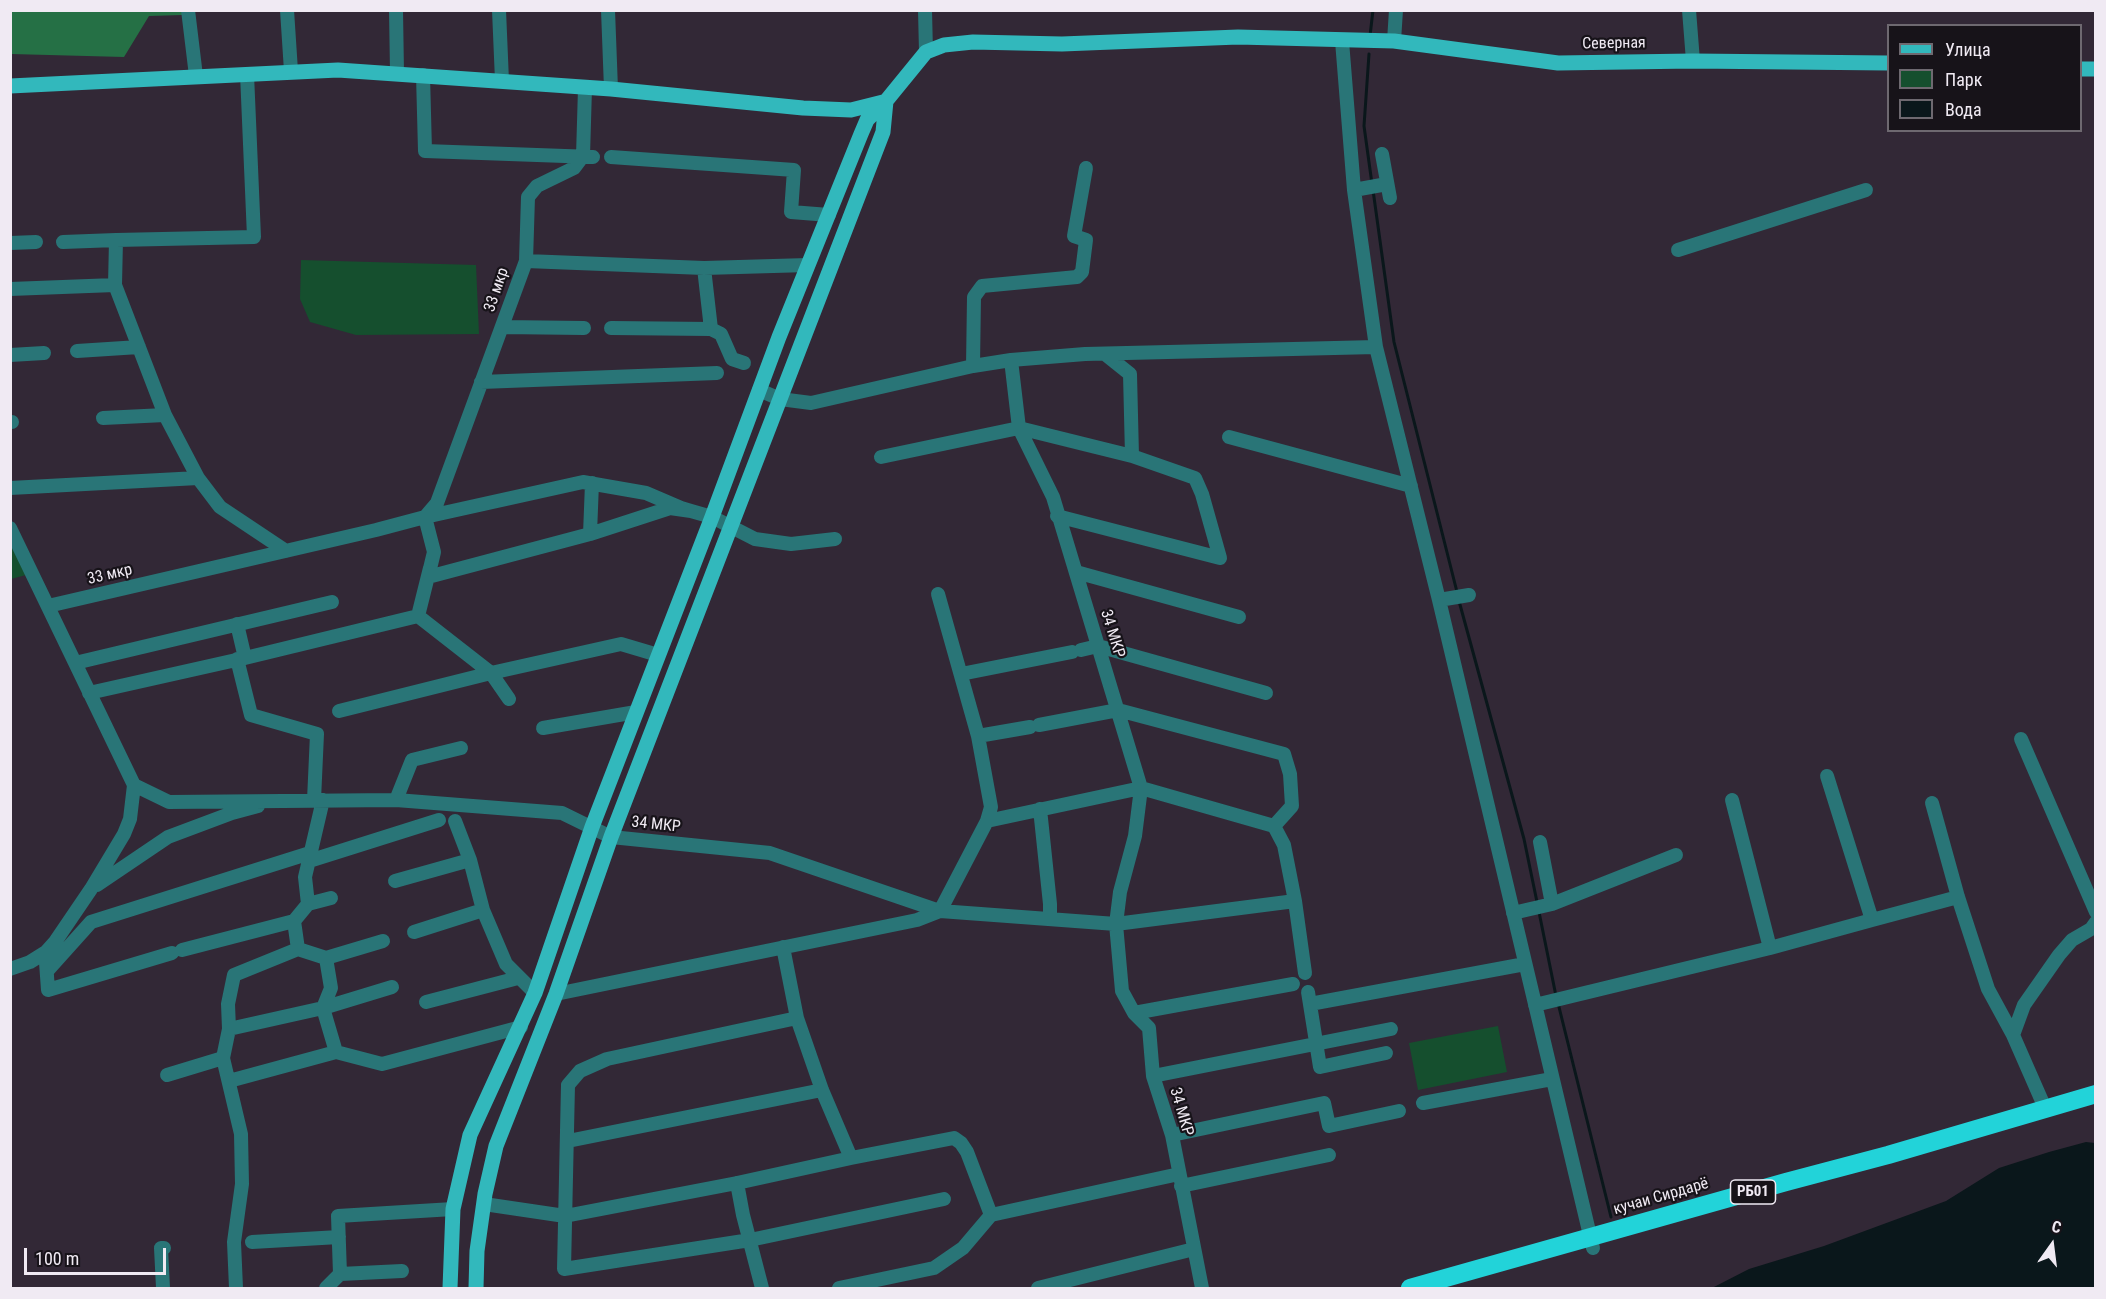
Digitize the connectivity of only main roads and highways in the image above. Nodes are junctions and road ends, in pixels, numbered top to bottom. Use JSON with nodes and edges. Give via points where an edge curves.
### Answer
{"nodes":[{"id":1,"x":1887,"y":63,"type":"edge"},
{"id":2,"x":10,"y":86,"type":"edge"},
{"id":3,"x":886,"y":101,"type":"junction"},
{"id":4,"x":851,"y":110,"type":"junction"},
{"id":5,"x":861,"y":134,"type":"junction"},
{"id":6,"x":846,"y":171,"type":"junction"},
{"id":7,"x":865,"y":180,"type":"junction"},
{"id":8,"x":2096,"y":1094,"type":"edge"},
{"id":9,"x":2096,"y":1102,"type":"edge"},
{"id":10,"x":2046,"y":1112,"type":"junction"},
{"id":11,"x":1591,"y":1242,"type":"junction"},
{"id":12,"x":450,"y":1288,"type":"edge"},
{"id":13,"x":476,"y":1288,"type":"edge"},
{"id":14,"x":1410,"y":1288,"type":"edge"},
{"id":15,"x":1447,"y":1288,"type":"edge"}],
"edges":[{"from":1,"to":3,"type":"main road","name":"Северная","via":[[1558,63],[1394,41],[1238,37],[1062,44],[973,42],[944,45],[926,52]]},
{"from":2,"to":4,"type":"main road","via":[[338,70]]},
{"from":3,"to":4,"type":"main road"},
{"from":3,"to":5,"type":"main road","via":[[867,120]]},
{"from":3,"to":7,"type":"main road","via":[[884,132]]},
{"from":4,"to":5,"type":"main road","via":[[861,124]]},
{"from":5,"to":6,"type":"main road"},
{"from":6,"to":7,"type":"main road"},
{"from":6,"to":12,"type":"main road","via":[[591,828],[535,993],[470,1136],[453,1209]]},
{"from":7,"to":13,"type":"main road","via":[[610,837],[556,994],[496,1146],[477,1251]]},
{"from":8,"to":10,"type":"highway","number":"РБ01"},
{"from":9,"to":10,"type":"highway","number":"РБ01"},
{"from":10,"to":11,"type":"highway","number":"РБ01","via":[[1781,1192]]},
{"from":11,"to":14,"type":"highway","number":"РБ01"},
{"from":11,"to":15,"type":"highway","number":"РБ01"}]}
